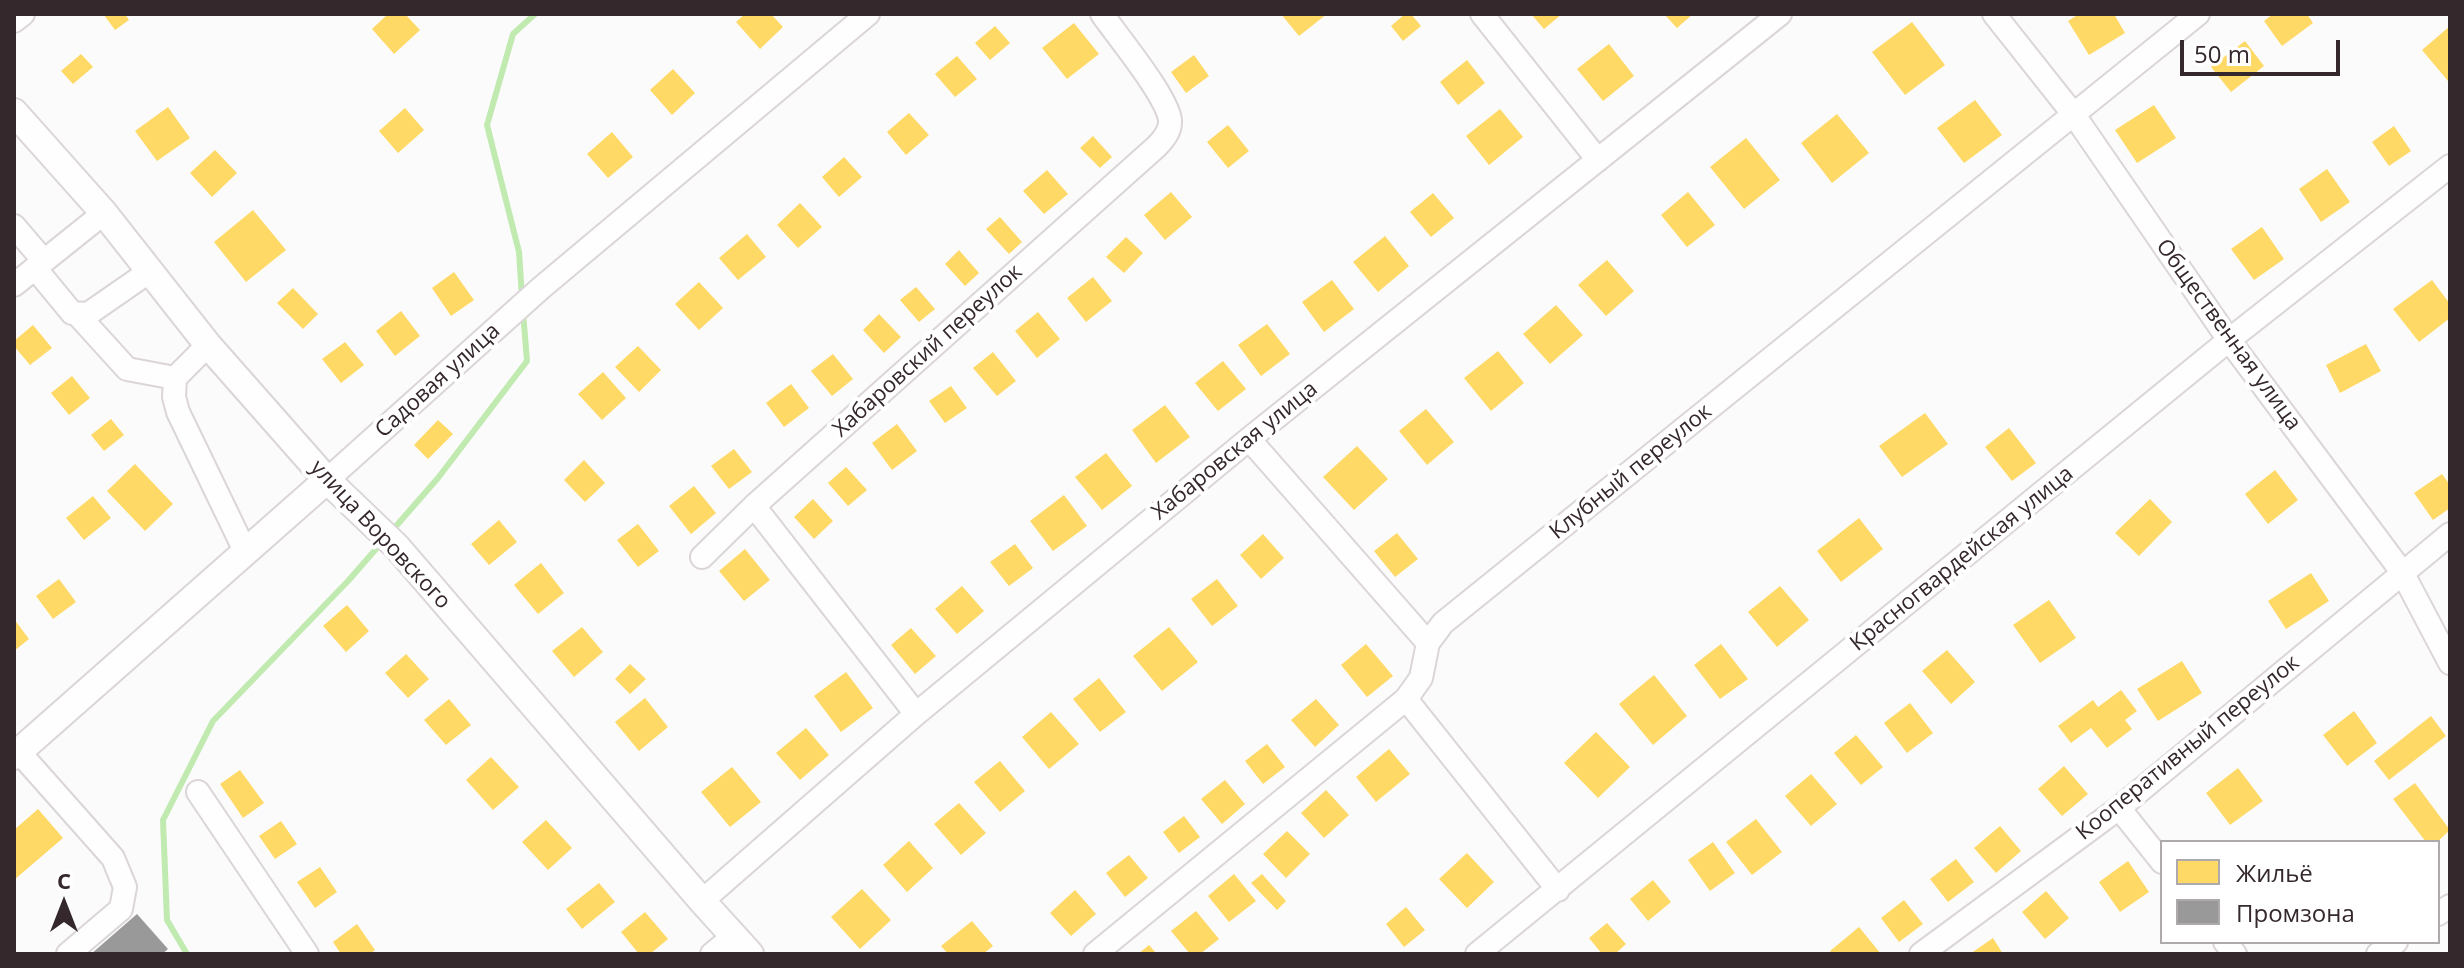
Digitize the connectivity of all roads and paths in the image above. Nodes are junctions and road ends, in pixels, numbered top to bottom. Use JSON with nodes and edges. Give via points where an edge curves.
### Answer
{"nodes":[{"id":1,"x":23,"y":14,"type":"edge"},
{"id":2,"x":868,"y":14,"type":"edge"},
{"id":3,"x":1102,"y":14,"type":"edge"},
{"id":4,"x":1482,"y":14,"type":"edge"},
{"id":5,"x":1780,"y":14,"type":"edge"},
{"id":6,"x":1994,"y":14,"type":"edge"},
{"id":7,"x":2198,"y":14,"type":"edge"},
{"id":8,"x":14,"y":21,"type":"edge"},
{"id":9,"x":14,"y":112,"type":"edge"},
{"id":10,"x":2074,"y":115,"type":"junction"},
{"id":11,"x":1598,"y":160,"type":"junction"},
{"id":12,"x":2450,"y":166,"type":"edge"},
{"id":13,"x":104,"y":213,"type":"junction"},
{"id":14,"x":14,"y":226,"type":"edge"},
{"id":15,"x":40,"y":265,"type":"junction"},
{"id":16,"x":150,"y":271,"type":"junction"},
{"id":17,"x":14,"y":285,"type":"edge"},
{"id":18,"x":78,"y":315,"type":"junction"},
{"id":19,"x":2229,"y":340,"type":"junction"},
{"id":20,"x":208,"y":345,"type":"junction"},
{"id":21,"x":175,"y":378,"type":"junction"},
{"id":22,"x":1249,"y":439,"type":"junction"},
{"id":23,"x":327,"y":480,"type":"junction"},
{"id":24,"x":754,"y":506,"type":"junction"},
{"id":25,"x":2450,"y":534,"type":"edge"},
{"id":26,"x":246,"y":553,"type":"junction"},
{"id":27,"x":702,"y":557,"type":"dead end"},
{"id":28,"x":2402,"y":572,"type":"junction"},
{"id":29,"x":1428,"y":643,"type":"junction"},
{"id":30,"x":2450,"y":663,"type":"edge"},
{"id":31,"x":1406,"y":699,"type":"junction"},
{"id":32,"x":916,"y":714,"type":"junction"},
{"id":33,"x":16,"y":754,"type":"edge"},
{"id":34,"x":198,"y":792,"type":"dead end"},
{"id":35,"x":2119,"y":808,"type":"junction"},
{"id":36,"x":2160,"y":859,"type":"edge"},
{"id":37,"x":1558,"y":890,"type":"junction"},
{"id":38,"x":702,"y":901,"type":"junction"},
{"id":39,"x":742,"y":945,"type":"edge"},
{"id":40,"x":68,"y":954,"type":"edge"},
{"id":41,"x":307,"y":954,"type":"edge"},
{"id":42,"x":712,"y":954,"type":"edge"},
{"id":43,"x":1095,"y":954,"type":"edge"},
{"id":44,"x":1477,"y":954,"type":"edge"},
{"id":45,"x":1921,"y":954,"type":"edge"}],
"edges":[{"from":1,"to":8,"type":"street"},
{"from":2,"to":23,"type":"street","name":"Садовая улица","via":[[541,288]]},
{"from":3,"to":24,"type":"street","name":"Хабаровский переулок","via":[[1163,103],[1171,122],[1166,135]]},
{"from":4,"to":11,"type":"street"},
{"from":5,"to":11,"type":"street","name":"Хабаровская улица"},
{"from":6,"to":10,"type":"street","name":"Общественная улица"},
{"from":7,"to":10,"type":"street","name":"Клубный переулок"},
{"from":9,"to":13,"type":"main road","name":"улица Воровского"},
{"from":10,"to":19,"type":"street","name":"Общественная улица"},
{"from":10,"to":29,"type":"street","name":"Клубный переулок","via":[[1443,623]]},
{"from":11,"to":22,"type":"street","name":"Хабаровская улица"},
{"from":12,"to":19,"type":"street","name":"Красногвардейская улица"},
{"from":13,"to":15,"type":"street"},
{"from":13,"to":16,"type":"main road","name":"улица Воровского"},
{"from":14,"to":15,"type":"street"},
{"from":15,"to":17,"type":"street"},
{"from":15,"to":18,"type":"street"},
{"from":16,"to":18,"type":"street","via":[[88,314]]},
{"from":16,"to":20,"type":"main road","name":"улица Воровского"},
{"from":18,"to":21,"type":"street","via":[[127,369]]},
{"from":19,"to":28,"type":"street","name":"Общественная улица"},
{"from":19,"to":37,"type":"street","name":"Красногвардейская улица"},
{"from":20,"to":21,"type":"street"},
{"from":20,"to":23,"type":"main road","name":"улица Воровского"},
{"from":21,"to":26,"type":"street","via":[[178,412]]},
{"from":22,"to":29,"type":"street"},
{"from":22,"to":32,"type":"street","name":"Хабаровская улица"},
{"from":23,"to":26,"type":"main road","name":"Садовая улица"},
{"from":23,"to":38,"type":"main road","name":"улица Воровского","via":[[397,547]]},
{"from":24,"to":27,"type":"street","name":"Хабаровский переулок"},
{"from":24,"to":32,"type":"street"},
{"from":25,"to":28,"type":"street","name":"Кооперативный переулок"},
{"from":26,"to":33,"type":"main road","name":"Садовая улица"},
{"from":28,"to":30,"type":"street","name":"Общественная улица"},
{"from":28,"to":35,"type":"street","name":"Кооперативный переулок"},
{"from":29,"to":31,"type":"street","name":"Клубный переулок","via":[[1421,678]]},
{"from":31,"to":37,"type":"street"},
{"from":31,"to":43,"type":"street","name":"Клубный переулок"},
{"from":32,"to":38,"type":"street","name":"Хабаровская улица"},
{"from":33,"to":40,"type":"street","via":[[113,858],[125,887],[121,909]]},
{"from":34,"to":41,"type":"street"},
{"from":35,"to":36,"type":"street"},
{"from":35,"to":45,"type":"street","name":"Кооперативный переулок"},
{"from":37,"to":44,"type":"street","name":"Красногвардейская улица"},
{"from":38,"to":39,"type":"main road","name":"улица Воровского"},
{"from":39,"to":42,"type":"street"}]}
